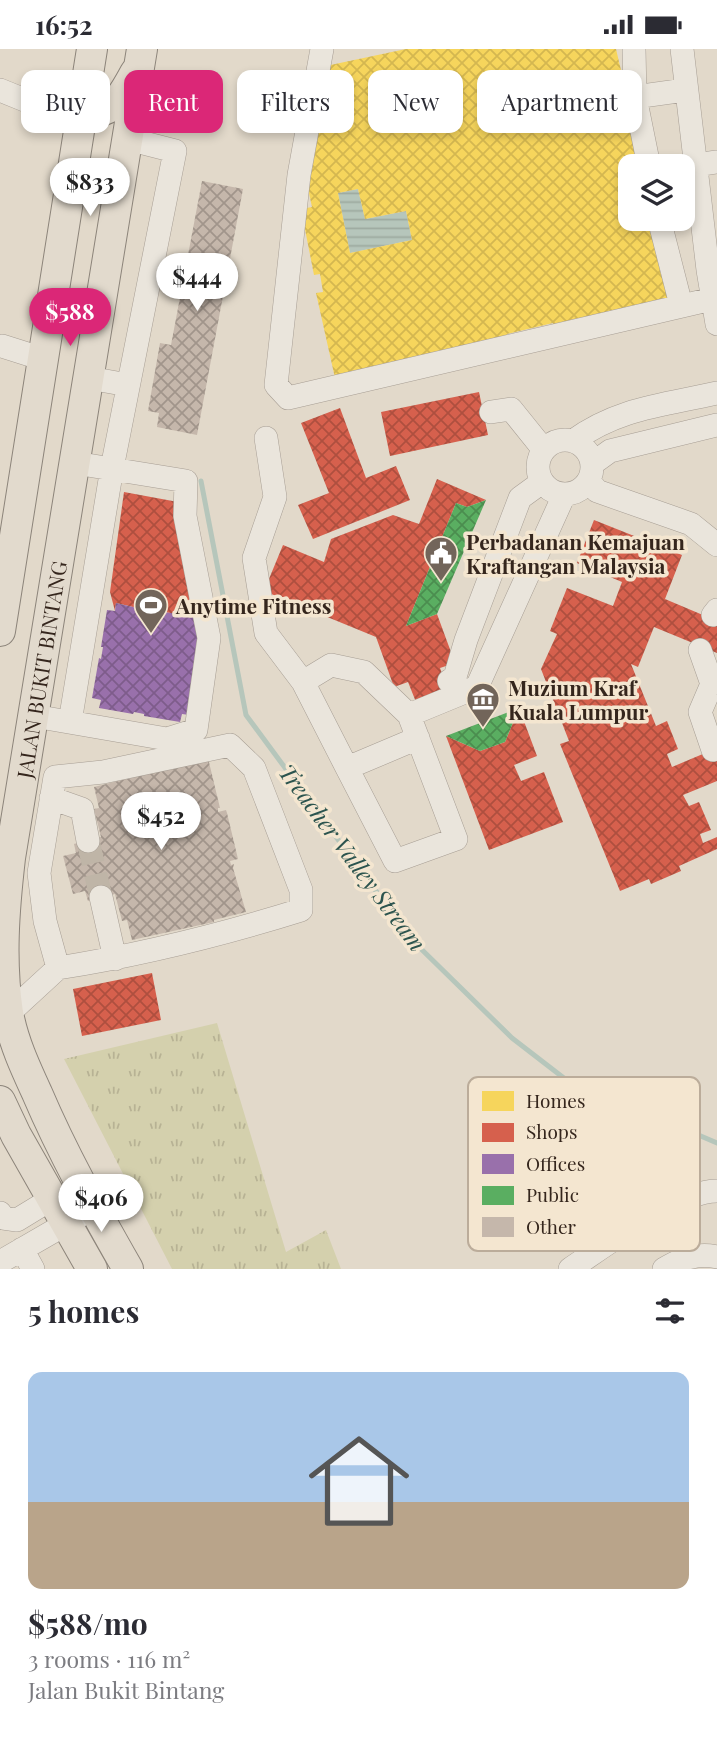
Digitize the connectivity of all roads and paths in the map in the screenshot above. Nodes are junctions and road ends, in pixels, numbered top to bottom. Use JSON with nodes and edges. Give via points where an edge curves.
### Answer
{"nodes":[{"id":1,"x":92,"y":49,"type":"edge"},
{"id":2,"x":322,"y":49,"type":"edge"},
{"id":3,"x":634,"y":49,"type":"edge"},
{"id":4,"x":682,"y":49,"type":"edge"},
{"id":5,"x":141,"y":57,"type":"edge"},
{"id":6,"x":89,"y":70,"type":"edge"},
{"id":7,"x":634,"y":70,"type":"edge"},
{"id":8,"x":0,"y":90,"type":"edge"},
{"id":9,"x":685,"y":90,"type":"junction"},
{"id":10,"x":642,"y":96,"type":"edge"},
{"id":11,"x":21,"y":99,"type":"edge"},
{"id":12,"x":110,"y":107,"type":"edge"},
{"id":13,"x":642,"y":132,"type":"edge"},
{"id":14,"x":79,"y":133,"type":"edge"},
{"id":15,"x":128,"y":139,"type":"junction"},
{"id":16,"x":647,"y":154,"type":"edge"},
{"id":17,"x":707,"y":163,"type":"edge"},
{"id":18,"x":662,"y":231,"type":"edge"},
{"id":19,"x":712,"y":299,"type":"junction"},
{"id":20,"x":681,"y":305,"type":"junction"},
{"id":21,"x":717,"y":324,"type":"edge"},
{"id":22,"x":2,"y":346,"type":"edge"},
{"id":23,"x":43,"y":359,"type":"junction"},
{"id":24,"x":89,"y":378,"type":"junction"},
{"id":25,"x":128,"y":385,"type":"junction"},
{"id":26,"x":717,"y":393,"type":"edge"},
{"id":27,"x":688,"y":400,"type":"junction"},
{"id":28,"x":491,"y":412,"type":"dead end"},
{"id":29,"x":706,"y":428,"type":"edge"},
{"id":30,"x":266,"y":438,"type":"dead end"},
{"id":31,"x":573,"y":441,"type":"junction"},
{"id":32,"x":544,"y":450,"type":"junction"},
{"id":33,"x":75,"y":463,"type":"junction"},
{"id":34,"x":117,"y":469,"type":"junction"},
{"id":35,"x":590,"y":473,"type":"junction"},
{"id":36,"x":542,"y":482,"type":"junction"},
{"id":37,"x":564,"y":495,"type":"junction"},
{"id":38,"x":10,"y":505,"type":"edge"},
{"id":39,"x":62,"y":539,"type":"junction"},
{"id":40,"x":717,"y":545,"type":"edge"},
{"id":41,"x":104,"y":555,"type":"junction"},
{"id":42,"x":0,"y":626,"type":"edge"},
{"id":43,"x":466,"y":640,"type":"junction"},
{"id":44,"x":701,"y":650,"type":"dead end"},
{"id":45,"x":491,"y":656,"type":"junction"},
{"id":46,"x":449,"y":681,"type":"dead end"},
{"id":47,"x":303,"y":682,"type":"junction"},
{"id":48,"x":715,"y":684,"type":"edge"},
{"id":49,"x":410,"y":715,"type":"junction"},
{"id":50,"x":34,"y":716,"type":"junction"},
{"id":51,"x":76,"y":723,"type":"junction"},
{"id":52,"x":418,"y":738,"type":"junction"},
{"id":53,"x":713,"y":750,"type":"dead end"},
{"id":54,"x":347,"y":768,"type":"junction"},
{"id":55,"x":53,"y":788,"type":"junction"},
{"id":56,"x":88,"y":841,"type":"tunnel mouth"},
{"id":57,"x":5,"y":856,"type":"edge"},
{"id":58,"x":101,"y":897,"type":"tunnel mouth"},
{"id":59,"x":45,"y":921,"type":"junction"},
{"id":60,"x":115,"y":959,"type":"junction"},
{"id":61,"x":58,"y":968,"type":"junction"},
{"id":62,"x":8,"y":1014,"type":"junction"},
{"id":63,"x":0,"y":1101,"type":"edge"},
{"id":64,"x":93,"y":1208,"type":"junction"},
{"id":65,"x":59,"y":1211,"type":"junction"},
{"id":66,"x":6,"y":1220,"type":"edge"},
{"id":67,"x":598,"y":1251,"type":"edge"},
{"id":68,"x":717,"y":1257,"type":"edge"},
{"id":69,"x":27,"y":1259,"type":"edge"},
{"id":70,"x":0,"y":1262,"type":"edge"},
{"id":71,"x":92,"y":1269,"type":"edge"},
{"id":72,"x":127,"y":1269,"type":"edge"},
{"id":73,"x":570,"y":1269,"type":"edge"},
{"id":74,"x":664,"y":1269,"type":"edge"}],
"edges":[{"from":1,"to":6,"type":"main road"},
{"from":2,"to":20,"type":"street","via":[[299,175],[276,384],[288,398]]},
{"from":3,"to":7,"type":"street"},
{"from":4,"to":9,"type":"street"},
{"from":5,"to":12,"type":"main road","via":[[116,104]]},
{"from":5,"to":15,"type":"main road","name":"JALAN BUKIT BINTANG"},
{"from":8,"to":11,"type":"street"},
{"from":9,"to":10,"type":"street"},
{"from":9,"to":17,"type":"street"},
{"from":13,"to":16,"type":"street"},
{"from":14,"to":23,"type":"main road"},
{"from":15,"to":24,"type":"main road","name":"JALAN BUKIT BINTANG"},
{"from":15,"to":25,"type":"street","via":[[175,151]]},
{"from":17,"to":19,"type":"street"},
{"from":18,"to":20,"type":"street"},
{"from":19,"to":20,"type":"street"},
{"from":19,"to":21,"type":"street"},
{"from":22,"to":23,"type":"street"},
{"from":23,"to":38,"type":"main road"},
{"from":24,"to":25,"type":"street"},
{"from":24,"to":33,"type":"main road","name":"JALAN BUKIT BINTANG"},
{"from":25,"to":34,"type":"street"},
{"from":26,"to":27,"type":"street"},
{"from":27,"to":29,"type":"street"},
{"from":27,"to":31,"type":"street","via":[[626,412]]},
{"from":28,"to":32,"type":"street","via":[[511,409]]},
{"from":29,"to":35,"type":"street","via":[[610,451]]},
{"from":30,"to":47,"type":"street","via":[[275,496],[254,558],[266,633]]},
{"from":31,"to":32,"type":"street","via":[[552,443]]},
{"from":31,"to":35,"type":"street","via":[[586,450]]},
{"from":32,"to":36,"type":"street","via":[[538,460]]},
{"from":33,"to":34,"type":"street"},
{"from":33,"to":39,"type":"main road","name":"JALAN BUKIT BINTANG"},
{"from":34,"to":41,"type":"street"},
{"from":34,"to":51,"type":"street","via":[[186,481],[186,516],[209,638],[198,717],[195,730],[167,739]]},
{"from":35,"to":37,"type":"street","via":[[573,493]]},
{"from":35,"to":40,"type":"street","via":[[597,491],[691,524]]},
{"from":36,"to":37,"type":"street"},
{"from":36,"to":43,"type":"street","via":[[520,498]]},
{"from":37,"to":45,"type":"street"},
{"from":38,"to":42,"type":"main road"},
{"from":39,"to":41,"type":"street"},
{"from":39,"to":50,"type":"main road","name":"JALAN BUKIT BINTANG"},
{"from":41,"to":51,"type":"street"},
{"from":43,"to":45,"type":"street"},
{"from":43,"to":46,"type":"street","via":[[455,677]]},
{"from":44,"to":48,"type":"street"},
{"from":45,"to":49,"type":"street","via":[[477,687]]},
{"from":47,"to":49,"type":"street","via":[[331,665],[364,672]]},
{"from":47,"to":54,"type":"street"},
{"from":48,"to":53,"type":"street","via":[[700,712]]},
{"from":49,"to":52,"type":"street"},
{"from":50,"to":51,"type":"street"},
{"from":50,"to":57,"type":"main road","name":"JALAN BUKIT BINTANG"},
{"from":52,"to":54,"type":"street"},
{"from":52,"to":54,"type":"street","via":[[457,839],[395,861]]},
{"from":55,"to":56,"type":"street","via":[[82,809]]},
{"from":55,"to":59,"type":"street","via":[[39,873]]},
{"from":55,"to":60,"type":"street","via":[[103,772],[230,745],[254,768],[301,890],[301,910]]},
{"from":57,"to":59,"type":"street"},
{"from":57,"to":62,"type":"main road","name":"JALAN BUKIT BINTANG","via":[[2,957]]},
{"from":58,"to":60,"type":"street"},
{"from":59,"to":61,"type":"street"},
{"from":60,"to":61,"type":"street"},
{"from":61,"to":62,"type":"street"},
{"from":62,"to":64,"type":"main road","name":"JALAN BUKIT BINTANG","via":[[19,1053],[50,1125]]},
{"from":63,"to":65,"type":"main road"},
{"from":64,"to":65,"type":"street"},
{"from":64,"to":72,"type":"main road","name":"JALAN BUKIT BINTANG"},
{"from":65,"to":66,"type":"street"},
{"from":65,"to":69,"type":"street"},
{"from":65,"to":71,"type":"main road"},
{"from":67,"to":73,"type":"street"},
{"from":68,"to":74,"type":"street","via":[[693,1256]]},
{"from":69,"to":70,"type":"street"}]}
